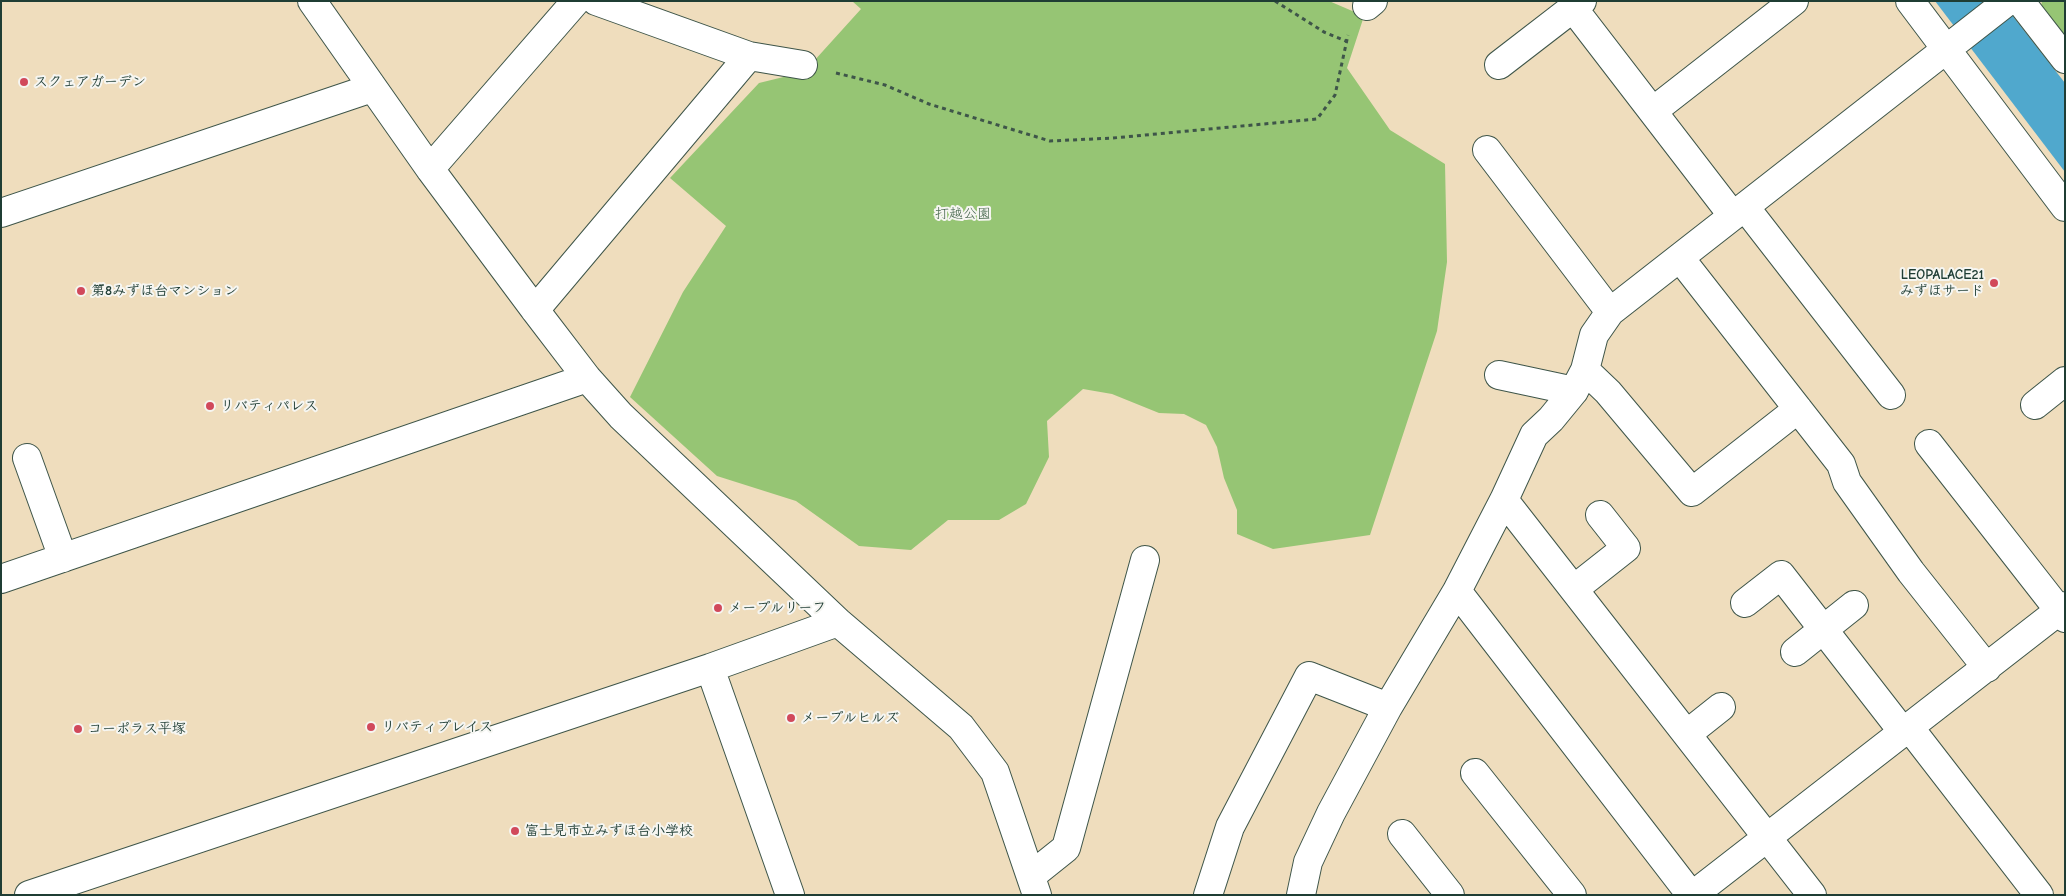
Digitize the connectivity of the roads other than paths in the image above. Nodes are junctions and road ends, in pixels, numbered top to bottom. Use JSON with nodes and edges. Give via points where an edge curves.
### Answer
{"nodes":[{"id":1,"x":312,"y":1,"type":"edge"},
{"id":2,"x":576,"y":1,"type":"edge"},
{"id":3,"x":596,"y":1,"type":"edge"},
{"id":4,"x":1794,"y":1,"type":"edge"},
{"id":5,"x":1910,"y":1,"type":"edge"},
{"id":6,"x":2008,"y":1,"type":"edge"},
{"id":7,"x":2020,"y":1,"type":"edge"},
{"id":8,"x":1577,"y":5,"type":"edge"},
{"id":9,"x":1948,"y":49,"type":"junction"},
{"id":10,"x":749,"y":56,"type":"junction"},
{"id":11,"x":2065,"y":59,"type":"edge"},
{"id":12,"x":803,"y":65,"type":"road end"},
{"id":13,"x":1499,"y":65,"type":"dead end"},
{"id":14,"x":372,"y":88,"type":"junction"},
{"id":15,"x":1653,"y":111,"type":"junction"},
{"id":16,"x":1487,"y":150,"type":"dead end"},
{"id":17,"x":430,"y":169,"type":"junction"},
{"id":18,"x":2065,"y":207,"type":"edge"},
{"id":19,"x":1739,"y":212,"type":"junction"},
{"id":20,"x":1,"y":213,"type":"edge"},
{"id":21,"x":1680,"y":258,"type":"junction"},
{"id":22,"x":535,"y":310,"type":"junction"},
{"id":23,"x":1610,"y":312,"type":"junction"},
{"id":24,"x":1498,"y":375,"type":"dead end"},
{"id":25,"x":588,"y":378,"type":"junction"},
{"id":26,"x":1580,"y":380,"type":"junction"},
{"id":27,"x":2065,"y":382,"type":"edge"},
{"id":28,"x":1891,"y":395,"type":"dead end"},
{"id":29,"x":2034,"y":405,"type":"dead end"},
{"id":30,"x":1798,"y":409,"type":"junction"},
{"id":31,"x":1929,"y":444,"type":"dead end"},
{"id":32,"x":27,"y":458,"type":"dead end"},
{"id":33,"x":1504,"y":500,"type":"junction"},
{"id":34,"x":1600,"y":515,"type":"dead end"},
{"id":35,"x":63,"y":558,"type":"junction"},
{"id":36,"x":1145,"y":560,"type":"dead end"},
{"id":37,"x":1,"y":579,"type":"edge"},
{"id":38,"x":1574,"y":589,"type":"junction"},
{"id":39,"x":1457,"y":591,"type":"junction"},
{"id":40,"x":1745,"y":603,"type":"dead end"},
{"id":41,"x":1854,"y":605,"type":"dead end"},
{"id":42,"x":2063,"y":611,"type":"edge"},
{"id":43,"x":838,"y":622,"type":"junction"},
{"id":44,"x":1824,"y":629,"type":"junction"},
{"id":45,"x":1795,"y":652,"type":"dead end"},
{"id":46,"x":710,"y":668,"type":"junction"},
{"id":47,"x":1987,"y":668,"type":"junction"},
{"id":48,"x":1388,"y":707,"type":"junction"},
{"id":49,"x":1721,"y":707,"type":"dead end"},
{"id":50,"x":1906,"y":729,"type":"junction"},
{"id":51,"x":1687,"y":734,"type":"junction"},
{"id":52,"x":1475,"y":773,"type":"dead end"},
{"id":53,"x":1402,"y":834,"type":"dead end"},
{"id":54,"x":1767,"y":837,"type":"junction"},
{"id":55,"x":1034,"y":885,"type":"edge"},
{"id":56,"x":29,"y":895,"type":"edge"},
{"id":57,"x":790,"y":895,"type":"edge"},
{"id":58,"x":1208,"y":895,"type":"edge"},
{"id":59,"x":1301,"y":895,"type":"edge"},
{"id":60,"x":1450,"y":895,"type":"edge"},
{"id":61,"x":1572,"y":895,"type":"edge"},
{"id":62,"x":1692,"y":895,"type":"edge"},
{"id":63,"x":1812,"y":895,"type":"edge"},
{"id":64,"x":2039,"y":895,"type":"edge"}],
"edges":[{"from":1,"to":14,"type":"street"},
{"from":2,"to":17,"type":"street"},
{"from":3,"to":10,"type":"street"},
{"from":4,"to":15,"type":"street"},
{"from":5,"to":9,"type":"street"},
{"from":6,"to":9,"type":"street"},
{"from":7,"to":11,"type":"street"},
{"from":8,"to":13,"type":"street"},
{"from":8,"to":15,"type":"street"},
{"from":9,"to":18,"type":"street"},
{"from":9,"to":19,"type":"street"},
{"from":10,"to":12,"type":"street"},
{"from":10,"to":22,"type":"street"},
{"from":14,"to":17,"type":"street"},
{"from":14,"to":20,"type":"street"},
{"from":15,"to":19,"type":"street"},
{"from":16,"to":23,"type":"street"},
{"from":17,"to":22,"type":"street"},
{"from":19,"to":21,"type":"street"},
{"from":19,"to":28,"type":"street"},
{"from":21,"to":23,"type":"street"},
{"from":21,"to":30,"type":"street"},
{"from":22,"to":25,"type":"street"},
{"from":23,"to":26,"type":"street","via":[[1594,335]]},
{"from":24,"to":26,"type":"street"},
{"from":25,"to":35,"type":"street"},
{"from":25,"to":43,"type":"street","via":[[621,416]]},
{"from":26,"to":30,"type":"street","via":[[1608,392],[1692,492]]},
{"from":26,"to":33,"type":"street","via":[[1551,419],[1534,435]]},
{"from":27,"to":29,"type":"street"},
{"from":30,"to":47,"type":"street","via":[[1841,464],[1847,482],[1911,572]]},
{"from":31,"to":42,"type":"street"},
{"from":32,"to":35,"type":"street"},
{"from":33,"to":38,"type":"street"},
{"from":33,"to":39,"type":"street"},
{"from":34,"to":38,"type":"street","via":[[1626,548]]},
{"from":35,"to":37,"type":"street"},
{"from":36,"to":55,"type":"street","via":[[1066,848]]},
{"from":38,"to":51,"type":"street"},
{"from":39,"to":48,"type":"street"},
{"from":39,"to":62,"type":"street"},
{"from":40,"to":44,"type":"street","via":[[1781,575]]},
{"from":41,"to":44,"type":"street"},
{"from":42,"to":47,"type":"street"},
{"from":43,"to":46,"type":"street"},
{"from":43,"to":55,"type":"street","via":[[961,727],[995,772]]},
{"from":44,"to":45,"type":"street"},
{"from":44,"to":50,"type":"street"},
{"from":46,"to":56,"type":"street"},
{"from":46,"to":57,"type":"street"},
{"from":47,"to":50,"type":"street"},
{"from":48,"to":58,"type":"street","via":[[1309,676],[1230,827]]},
{"from":48,"to":59,"type":"street","via":[[1308,862]]},
{"from":49,"to":51,"type":"street"},
{"from":50,"to":54,"type":"street"},
{"from":50,"to":64,"type":"street"},
{"from":51,"to":54,"type":"street"},
{"from":52,"to":61,"type":"street"},
{"from":53,"to":60,"type":"street"},
{"from":54,"to":62,"type":"street"},
{"from":54,"to":63,"type":"street"}]}
